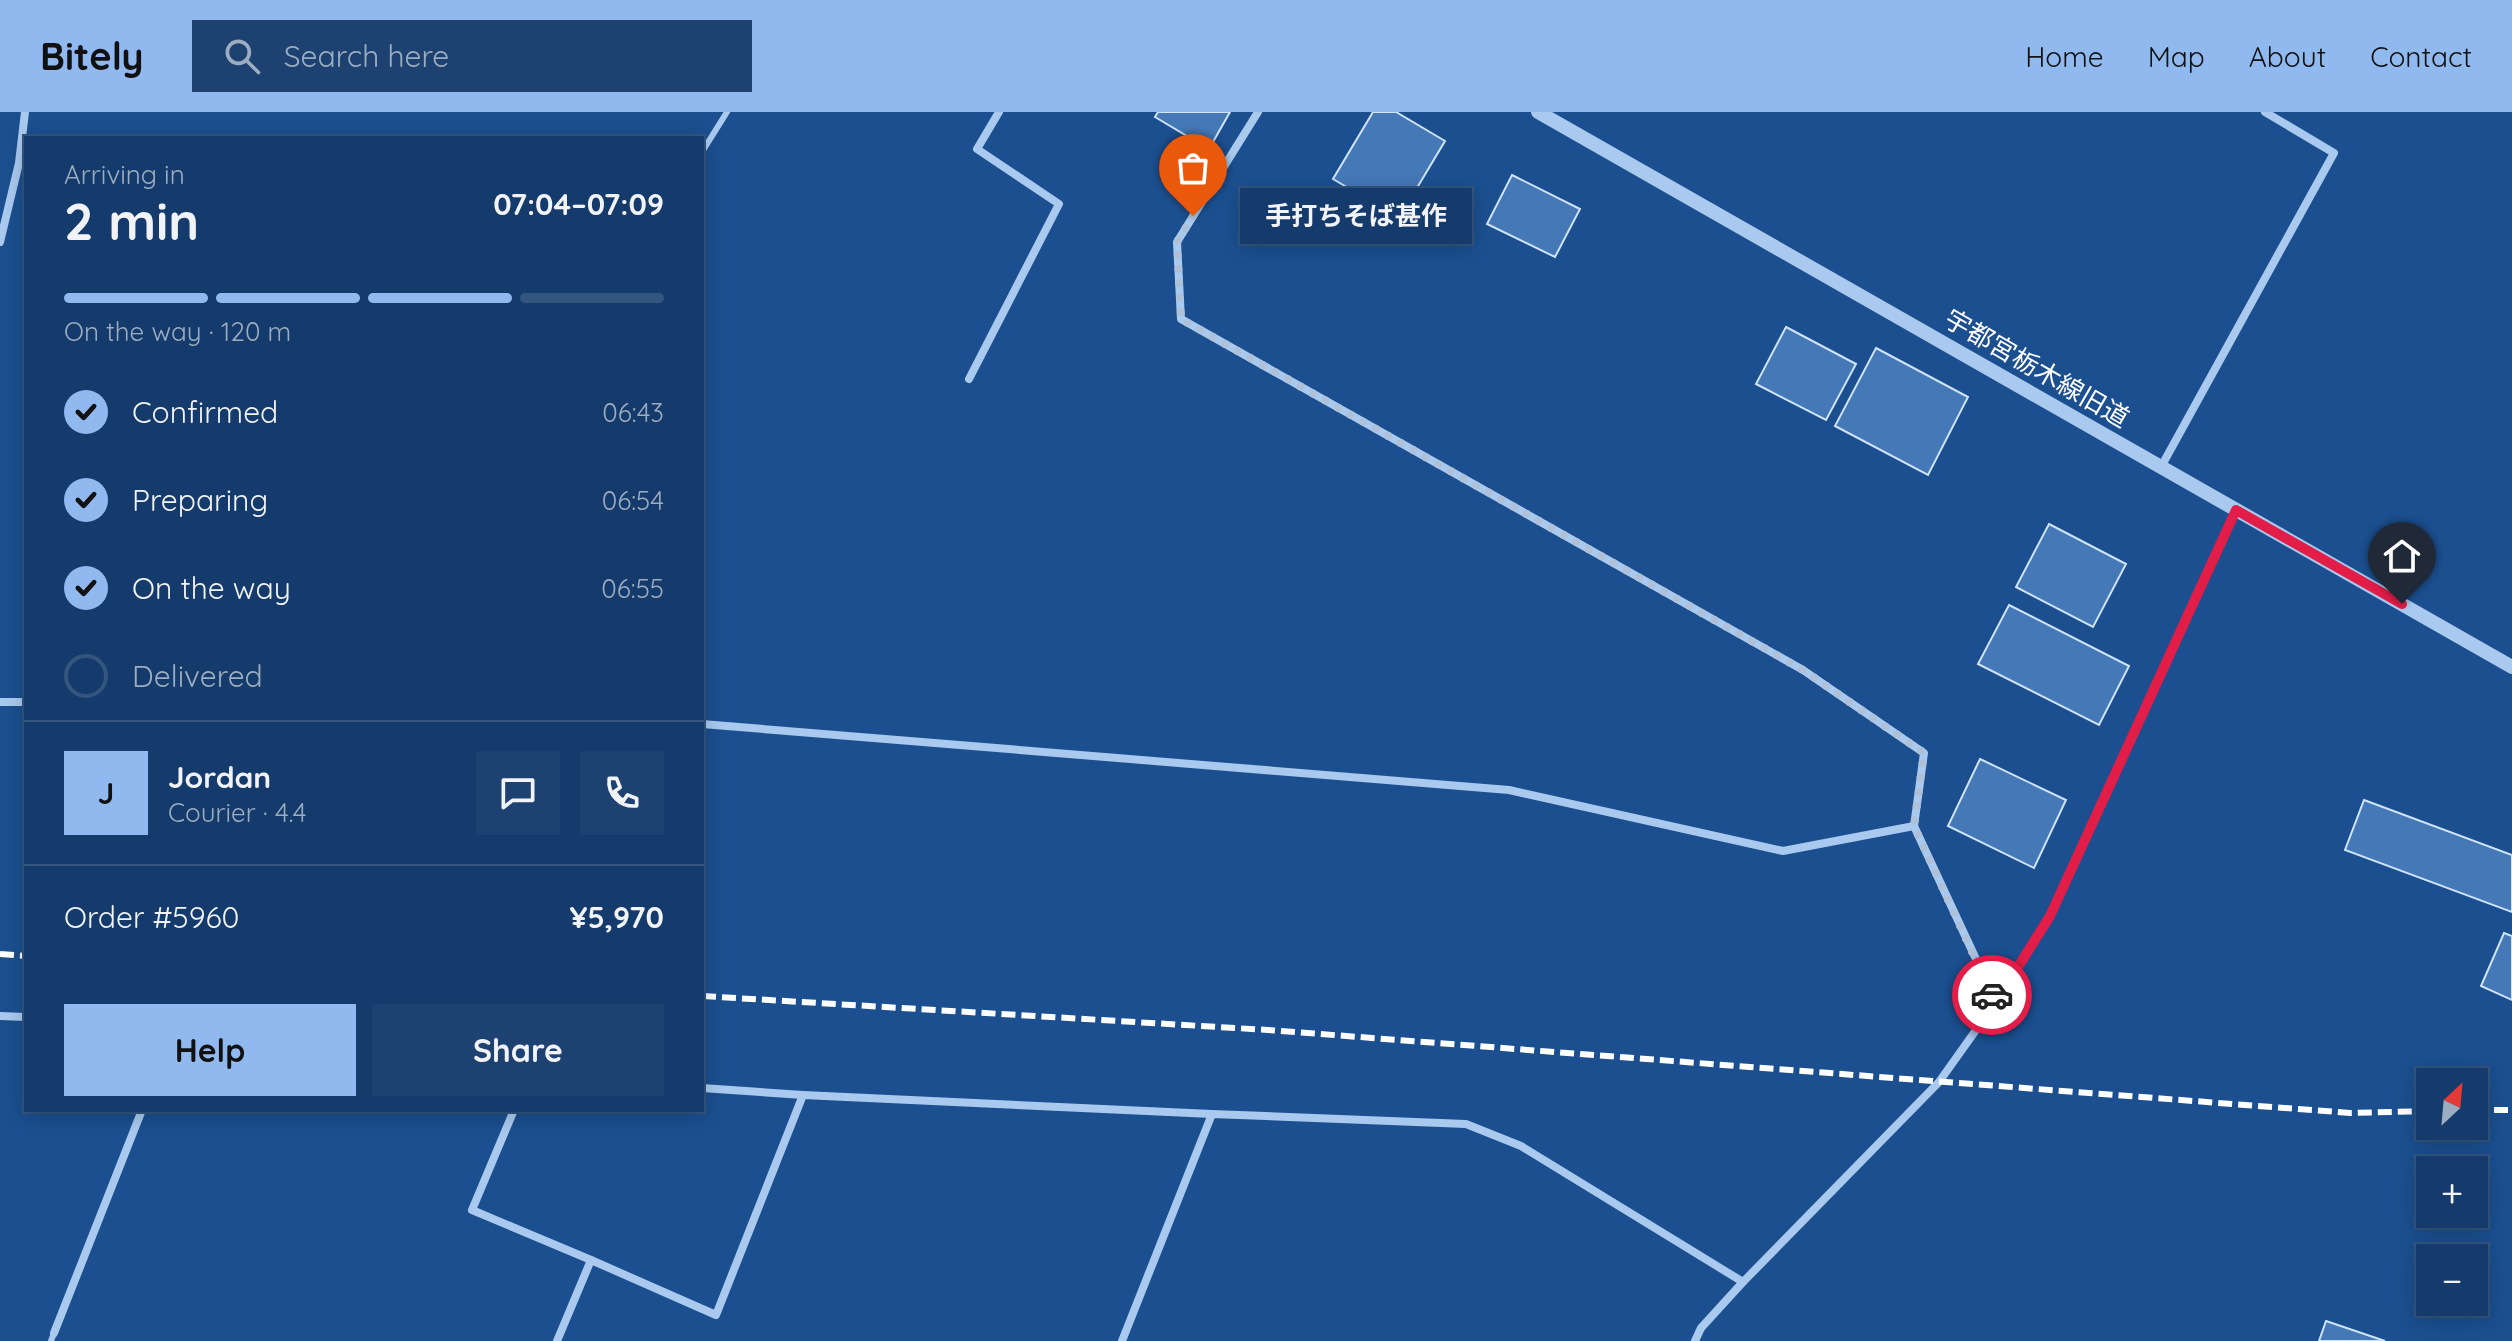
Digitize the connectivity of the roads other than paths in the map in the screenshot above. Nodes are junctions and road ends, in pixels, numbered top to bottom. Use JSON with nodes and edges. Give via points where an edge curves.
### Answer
{"nodes":[{"id":1,"x":25,"y":112,"type":"edge"},
{"id":2,"x":727,"y":112,"type":"edge"},
{"id":3,"x":999,"y":112,"type":"edge"},
{"id":4,"x":1258,"y":112,"type":"edge"},
{"id":5,"x":1538,"y":112,"type":"edge"},
{"id":6,"x":2265,"y":112,"type":"edge"},
{"id":7,"x":704,"y":149,"type":"edge"},
{"id":8,"x":0,"y":242,"type":"edge"},
{"id":9,"x":969,"y":379,"type":"dead end"},
{"id":10,"x":2161,"y":467,"type":"junction"},
{"id":11,"x":2236,"y":510,"type":"junction"},
{"id":12,"x":2512,"y":667,"type":"edge"},
{"id":13,"x":0,"y":702,"type":"edge"},
{"id":14,"x":24,"y":702,"type":"edge"},
{"id":15,"x":704,"y":724,"type":"edge"},
{"id":16,"x":1914,"y":826,"type":"junction"},
{"id":17,"x":1996,"y":1002,"type":"junction"},
{"id":18,"x":0,"y":1016,"type":"edge"},
{"id":19,"x":24,"y":1017,"type":"edge"},
{"id":20,"x":704,"y":1088,"type":"edge"},
{"id":21,"x":803,"y":1095,"type":"junction"},
{"id":22,"x":141,"y":1112,"type":"edge"},
{"id":23,"x":513,"y":1112,"type":"edge"},
{"id":24,"x":1212,"y":1114,"type":"junction"},
{"id":25,"x":591,"y":1260,"type":"junction"},
{"id":26,"x":1743,"y":1282,"type":"junction"},
{"id":27,"x":52,"y":1337,"type":"edge"},
{"id":28,"x":557,"y":1341,"type":"edge"},
{"id":29,"x":1122,"y":1341,"type":"edge"},
{"id":30,"x":1695,"y":1341,"type":"edge"}],
"edges":[{"from":1,"to":8,"type":"street"},
{"from":2,"to":7,"type":"lane"},
{"from":3,"to":9,"type":"street","via":[[977,149],[1059,204]]},
{"from":4,"to":16,"type":"street","via":[[1177,242],[1181,319],[1803,670],[1924,753]]},
{"from":5,"to":10,"type":"street","name":"宇都宮栃木線旧道"},
{"from":6,"to":10,"type":"street","via":[[2334,153]]},
{"from":10,"to":11,"type":"street","name":"宇都宮栃木線旧道"},
{"from":11,"to":12,"type":"street","name":"宇都宮栃木線旧道"},
{"from":11,"to":17,"type":"street","via":[[2050,916]]},
{"from":13,"to":14,"type":"street"},
{"from":15,"to":16,"type":"street","via":[[1509,790],[1783,851]]},
{"from":16,"to":17,"type":"street"},
{"from":17,"to":26,"type":"street","via":[[1939,1082]]},
{"from":18,"to":19,"type":"street"},
{"from":20,"to":21,"type":"street"},
{"from":21,"to":24,"type":"street"},
{"from":21,"to":25,"type":"street","via":[[716,1315]]},
{"from":22,"to":27,"type":"street"},
{"from":23,"to":25,"type":"street","via":[[472,1210]]},
{"from":24,"to":26,"type":"street","via":[[1466,1124],[1521,1146]]},
{"from":24,"to":29,"type":"street"},
{"from":25,"to":28,"type":"street"},
{"from":26,"to":30,"type":"street"}]}
